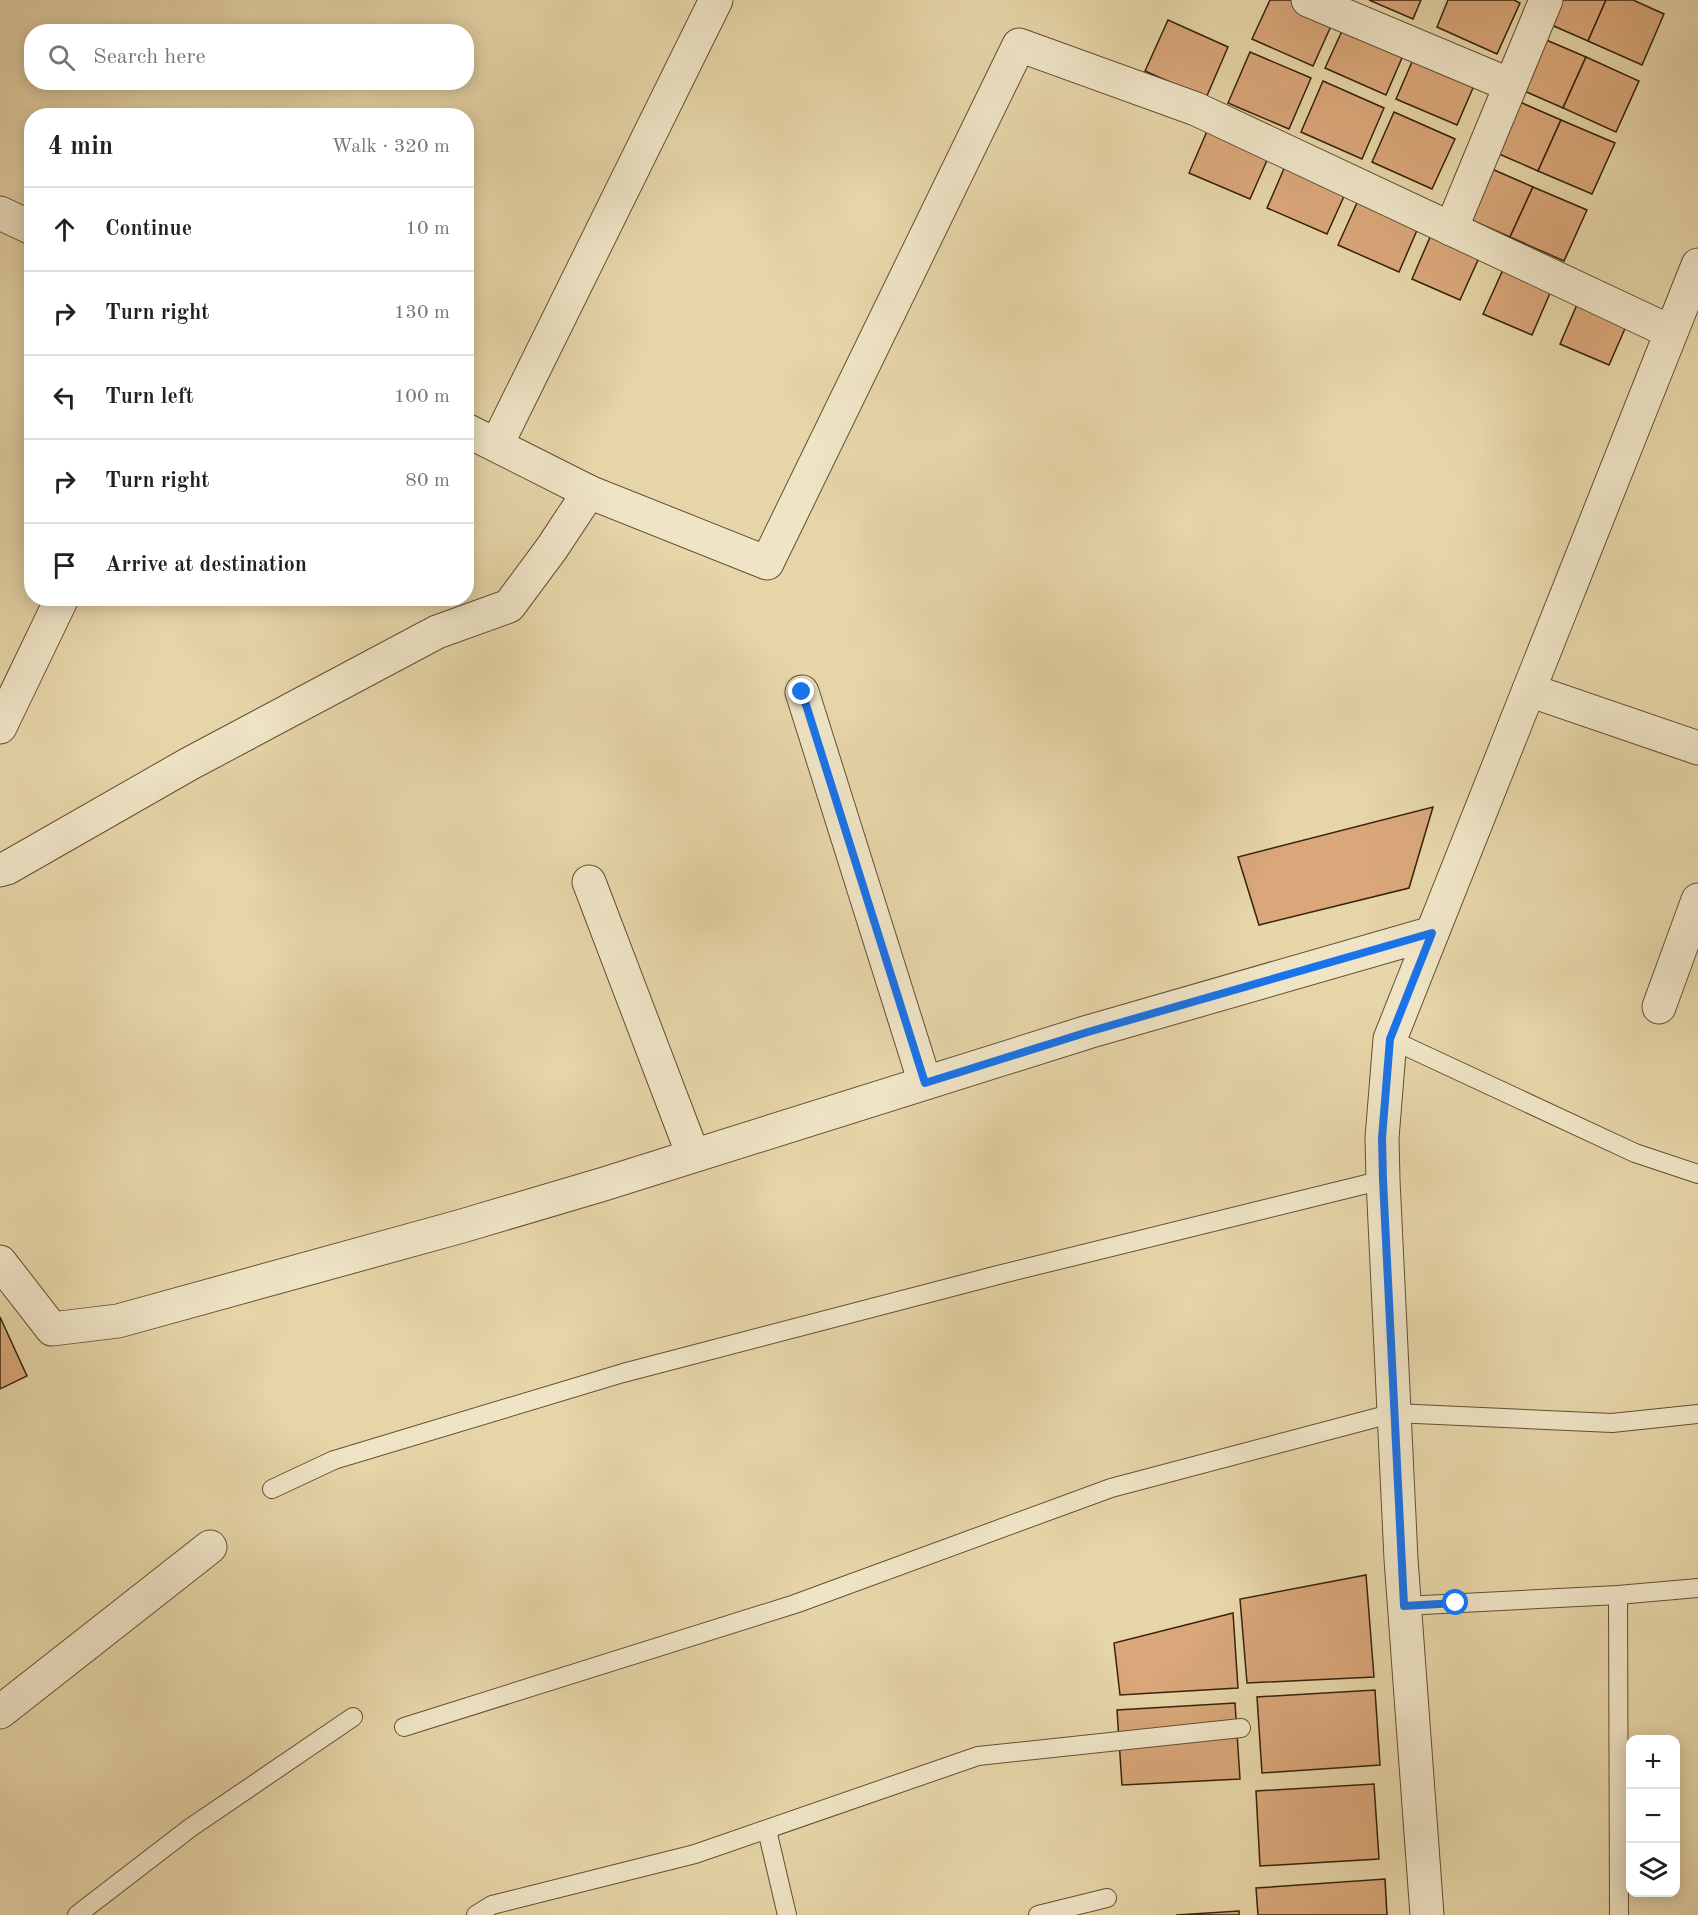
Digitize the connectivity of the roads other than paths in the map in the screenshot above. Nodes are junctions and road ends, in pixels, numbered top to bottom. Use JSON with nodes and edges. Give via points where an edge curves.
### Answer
{"nodes":[{"id":1,"x":716,"y":0,"type":"edge"},
{"id":2,"x":1308,"y":0,"type":"edge"},
{"id":3,"x":1546,"y":0,"type":"edge"},
{"id":4,"x":1510,"y":85,"type":"junction"},
{"id":5,"x":0,"y":213,"type":"edge"},
{"id":6,"x":24,"y":224,"type":"edge"},
{"id":7,"x":1451,"y":229,"type":"junction"},
{"id":8,"x":1698,"y":265,"type":"edge"},
{"id":9,"x":1671,"y":332,"type":"junction"},
{"id":10,"x":474,"y":434,"type":"edge"},
{"id":11,"x":497,"y":444,"type":"junction"},
{"id":12,"x":589,"y":492,"type":"junction"},
{"id":13,"x":58,"y":606,"type":"edge"},
{"id":14,"x":1529,"y":690,"type":"junction"},
{"id":15,"x":802,"y":692,"type":"dead end"},
{"id":16,"x":0,"y":727,"type":"edge"},
{"id":17,"x":1698,"y":748,"type":"edge"},
{"id":18,"x":0,"y":870,"type":"edge"},
{"id":19,"x":589,"y":882,"type":"dead end"},
{"id":20,"x":1698,"y":900,"type":"edge"},
{"id":21,"x":1432,"y":933,"type":"junction"},
{"id":22,"x":1659,"y":1007,"type":"dead end"},
{"id":23,"x":1390,"y":1039,"type":"junction"},
{"id":24,"x":925,"y":1083,"type":"junction"},
{"id":25,"x":693,"y":1155,"type":"junction"},
{"id":26,"x":1698,"y":1174,"type":"edge"},
{"id":27,"x":1383,"y":1180,"type":"junction"},
{"id":28,"x":0,"y":1262,"type":"edge"},
{"id":29,"x":1394,"y":1413,"type":"junction"},
{"id":30,"x":1698,"y":1414,"type":"edge"},
{"id":31,"x":272,"y":1489,"type":"dead end"},
{"id":32,"x":210,"y":1547,"type":"dead end"},
{"id":33,"x":1698,"y":1588,"type":"edge"},
{"id":34,"x":1618,"y":1595,"type":"junction"},
{"id":35,"x":1404,"y":1606,"type":"junction"},
{"id":36,"x":0,"y":1712,"type":"edge"},
{"id":37,"x":353,"y":1717,"type":"dead end"},
{"id":38,"x":404,"y":1727,"type":"dead end"},
{"id":39,"x":1241,"y":1728,"type":"dead end"},
{"id":40,"x":766,"y":1830,"type":"junction"},
{"id":41,"x":1107,"y":1898,"type":"dead end"},
{"id":42,"x":77,"y":1915,"type":"edge"},
{"id":43,"x":476,"y":1915,"type":"edge"},
{"id":44,"x":788,"y":1915,"type":"edge"},
{"id":45,"x":1038,"y":1915,"type":"edge"},
{"id":46,"x":1426,"y":1915,"type":"edge"},
{"id":47,"x":1619,"y":1915,"type":"edge"}],
"edges":[{"from":1,"to":11,"type":"street"},
{"from":2,"to":4,"type":"street"},
{"from":3,"to":4,"type":"street"},
{"from":4,"to":7,"type":"street"},
{"from":5,"to":6,"type":"street"},
{"from":7,"to":9,"type":"street"},
{"from":7,"to":12,"type":"street","via":[[1196,109],[1019,45],[767,562]]},
{"from":8,"to":9,"type":"street"},
{"from":9,"to":14,"type":"street"},
{"from":10,"to":11,"type":"street"},
{"from":11,"to":12,"type":"street"},
{"from":12,"to":18,"type":"street","via":[[509,606],[437,632]]},
{"from":13,"to":16,"type":"street"},
{"from":14,"to":17,"type":"street"},
{"from":14,"to":21,"type":"street"},
{"from":15,"to":24,"type":"street"},
{"from":19,"to":25,"type":"street"},
{"from":20,"to":22,"type":"street"},
{"from":21,"to":23,"type":"street"},
{"from":21,"to":24,"type":"street"},
{"from":23,"to":26,"type":"lane","via":[[1635,1153]]},
{"from":23,"to":27,"type":"street","via":[[1382,1138]]},
{"from":24,"to":25,"type":"street"},
{"from":25,"to":28,"type":"street","via":[[462,1226],[118,1321],[52,1329]]},
{"from":27,"to":29,"type":"street"},
{"from":27,"to":31,"type":"lane","via":[[624,1373],[334,1461]]},
{"from":29,"to":30,"type":"lane","via":[[1612,1423]]},
{"from":29,"to":35,"type":"street"},
{"from":29,"to":38,"type":"lane","via":[[1111,1488],[795,1604]]},
{"from":32,"to":36,"type":"street"},
{"from":33,"to":34,"type":"lane"},
{"from":34,"to":35,"type":"lane"},
{"from":34,"to":47,"type":"lane"},
{"from":35,"to":46,"type":"street"},
{"from":37,"to":42,"type":"lane","via":[[190,1828]]},
{"from":39,"to":40,"type":"lane","via":[[978,1756]]},
{"from":40,"to":43,"type":"lane","via":[[695,1854],[492,1905]]},
{"from":40,"to":44,"type":"lane"},
{"from":41,"to":45,"type":"lane"}]}
